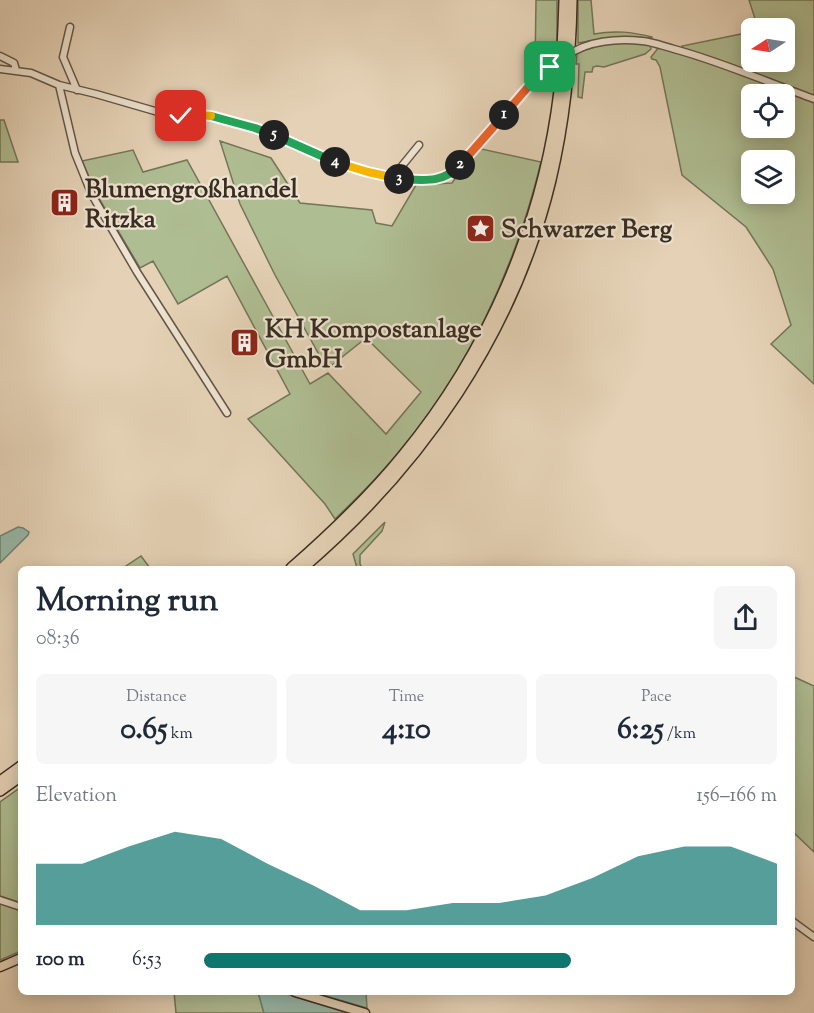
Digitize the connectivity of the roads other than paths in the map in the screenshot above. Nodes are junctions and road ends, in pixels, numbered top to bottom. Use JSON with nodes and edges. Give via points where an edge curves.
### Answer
{"nodes":[{"id":1,"x":564,"y":0,"type":"edge"},
{"id":2,"x":572,"y":0,"type":"edge"},
{"id":3,"x":70,"y":27,"type":"dead end"},
{"id":4,"x":0,"y":56,"type":"edge"},
{"id":5,"x":0,"y":69,"type":"edge"},
{"id":6,"x":16,"y":70,"type":"junction"},
{"id":7,"x":59,"y":86,"type":"junction"},
{"id":8,"x":77,"y":90,"type":"junction"},
{"id":9,"x":814,"y":99,"type":"edge"},
{"id":10,"x":419,"y":145,"type":"dead end"},
{"id":11,"x":392,"y":178,"type":"junction"},
{"id":12,"x":227,"y":413,"type":"dead end"},
{"id":13,"x":293,"y":566,"type":"edge"},
{"id":14,"x":305,"y":566,"type":"edge"},
{"id":15,"x":18,"y":768,"type":"edge"},
{"id":16,"x":18,"y":778,"type":"edge"},
{"id":17,"x":0,"y":781,"type":"edge"},
{"id":18,"x":0,"y":791,"type":"edge"},
{"id":19,"x":0,"y":900,"type":"edge"},
{"id":20,"x":18,"y":905,"type":"edge"},
{"id":21,"x":795,"y":923,"type":"edge"},
{"id":22,"x":814,"y":937,"type":"edge"},
{"id":23,"x":18,"y":959,"type":"edge"},
{"id":24,"x":0,"y":967,"type":"edge"},
{"id":25,"x":306,"y":995,"type":"edge"},
{"id":26,"x":365,"y":1013,"type":"edge"}],
"edges":[{"from":1,"to":13,"type":"highway","via":[[561,68],[550,147],[526,234],[492,315],[431,420],[360,503]]},
{"from":2,"to":14,"type":"highway","via":[[567,92],[553,171],[534,237],[504,310],[458,394],[410,461]]},
{"from":3,"to":8,"type":"street","via":[[63,57]]},
{"from":4,"to":6,"type":"street","via":[[14,63]]},
{"from":5,"to":6,"type":"street"},
{"from":6,"to":7,"type":"street"},
{"from":7,"to":8,"type":"street"},
{"from":7,"to":12,"type":"street","via":[[75,153],[92,195]]},
{"from":8,"to":11,"type":"street","via":[[172,116],[200,115],[232,121],[344,166]]},
{"from":9,"to":11,"type":"street","bridge":true,"via":[[655,43],[620,40],[593,44],[568,54],[528,87],[451,174],[436,179]]},
{"from":10,"to":11,"type":"street"},
{"from":15,"to":17,"type":"highway"},
{"from":16,"to":18,"type":"highway"},
{"from":19,"to":20,"type":"street"},
{"from":21,"to":22,"type":"street"},
{"from":23,"to":24,"type":"main road"},
{"from":25,"to":26,"type":"main road"}]}
